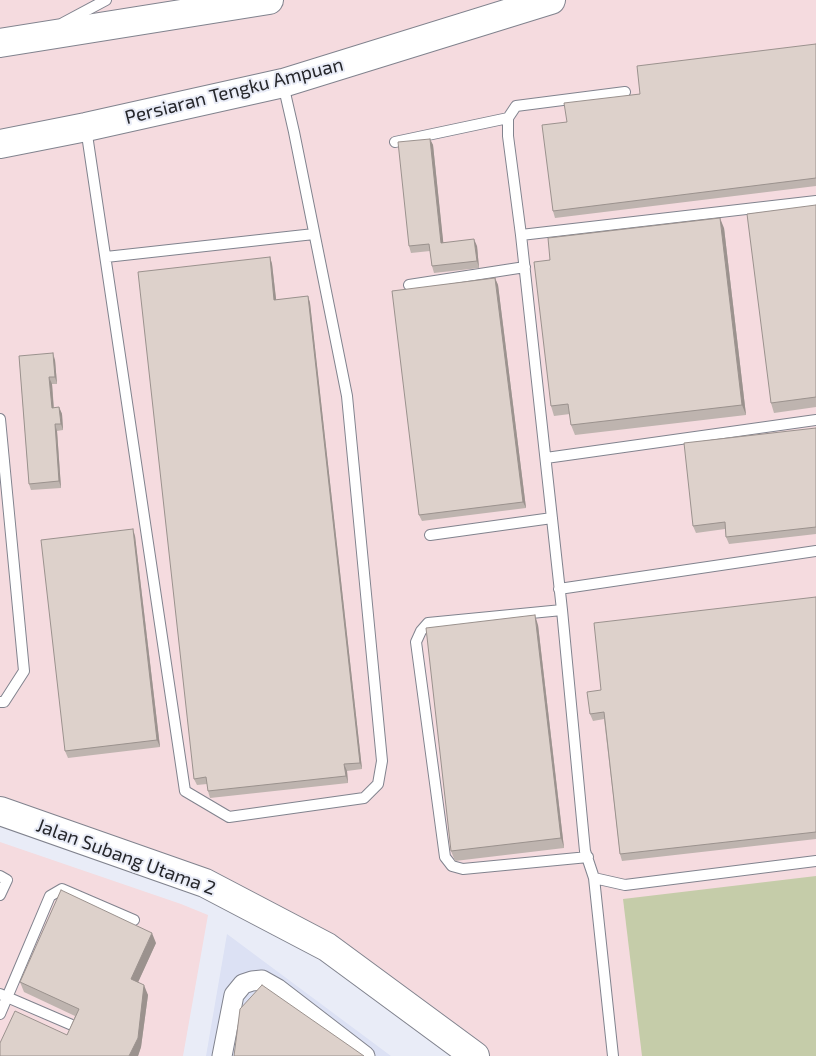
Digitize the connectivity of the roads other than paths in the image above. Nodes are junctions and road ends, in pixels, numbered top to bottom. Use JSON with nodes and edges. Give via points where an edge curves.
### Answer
{"nodes":[{"id":1,"x":106,"y":0,"type":"edge"},
{"id":2,"x":269,"y":0,"type":"edge"},
{"id":3,"x":551,"y":0,"type":"edge"},
{"id":4,"x":38,"y":37,"type":"junction"},
{"id":5,"x":0,"y":43,"type":"edge"},
{"id":6,"x":283,"y":83,"type":"junction"},
{"id":7,"x":626,"y":92,"type":"dead end"},
{"id":8,"x":508,"y":118,"type":"junction"},
{"id":9,"x":86,"y":127,"type":"junction"},
{"id":10,"x":396,"y":142,"type":"edge"},
{"id":11,"x":0,"y":144,"type":"edge"},
{"id":12,"x":816,"y":201,"type":"edge"},
{"id":13,"x":314,"y":234,"type":"junction"},
{"id":14,"x":521,"y":235,"type":"junction"},
{"id":15,"x":106,"y":257,"type":"junction"},
{"id":16,"x":524,"y":267,"type":"junction"},
{"id":17,"x":409,"y":285,"type":"dead end"},
{"id":18,"x":0,"y":419,"type":"edge"},
{"id":19,"x":816,"y":420,"type":"edge"},
{"id":20,"x":546,"y":458,"type":"junction"},
{"id":21,"x":552,"y":518,"type":"junction"},
{"id":22,"x":430,"y":535,"type":"dead end"},
{"id":23,"x":816,"y":551,"type":"edge"},
{"id":24,"x":559,"y":589,"type":"junction"},
{"id":25,"x":562,"y":610,"type":"junction"},
{"id":26,"x":0,"y":702,"type":"edge"},
{"id":27,"x":0,"y":811,"type":"edge"},
{"id":28,"x":588,"y":858,"type":"junction"},
{"id":29,"x":816,"y":861,"type":"edge"},
{"id":30,"x":0,"y":876,"type":"edge"},
{"id":31,"x":594,"y":878,"type":"junction"},
{"id":32,"x":0,"y":895,"type":"edge"},
{"id":33,"x":134,"y":920,"type":"dead end"},
{"id":34,"x":4,"y":996,"type":"edge"},
{"id":35,"x":0,"y":1014,"type":"edge"},
{"id":36,"x":72,"y":1025,"type":"edge"},
{"id":37,"x":222,"y":1056,"type":"edge"},
{"id":38,"x":365,"y":1056,"type":"edge"},
{"id":39,"x":475,"y":1056,"type":"edge"},
{"id":40,"x":613,"y":1056,"type":"edge"}],
"edges":[{"from":1,"to":4,"type":"lane"},
{"from":2,"to":4,"type":"main road"},
{"from":3,"to":6,"type":"main road","name":"Persiaran Tengku Ampuan"},
{"from":4,"to":5,"type":"main road"},
{"from":6,"to":9,"type":"main road","name":"Persiaran Tengku Ampuan"},
{"from":6,"to":13,"type":"lane"},
{"from":7,"to":8,"type":"lane","via":[[516,106]]},
{"from":8,"to":10,"type":"lane"},
{"from":8,"to":14,"type":"lane"},
{"from":9,"to":11,"type":"main road","name":"Persiaran Tengku Ampuan"},
{"from":9,"to":15,"type":"lane"},
{"from":12,"to":14,"type":"lane"},
{"from":13,"to":15,"type":"lane"},
{"from":13,"to":15,"type":"lane","via":[[347,396],[382,761],[378,784],[364,798],[229,817],[186,791]]},
{"from":14,"to":16,"type":"lane"},
{"from":16,"to":17,"type":"lane"},
{"from":16,"to":20,"type":"lane"},
{"from":18,"to":26,"type":"lane","via":[[24,671],[4,702]]},
{"from":19,"to":20,"type":"lane"},
{"from":20,"to":21,"type":"lane"},
{"from":21,"to":22,"type":"lane"},
{"from":21,"to":24,"type":"lane"},
{"from":23,"to":24,"type":"lane"},
{"from":24,"to":25,"type":"lane"},
{"from":25,"to":28,"type":"lane"},
{"from":25,"to":28,"type":"lane","via":[[428,623],[416,642],[445,858],[452,866],[463,869]]},
{"from":27,"to":39,"type":"main road","name":"Jalan Subang Utama 2","via":[[205,883],[327,947]]},
{"from":28,"to":31,"type":"lane"},
{"from":29,"to":31,"type":"lane","via":[[626,885]]},
{"from":30,"to":32,"type":"lane","via":[[7,880]]},
{"from":31,"to":40,"type":"lane"},
{"from":33,"to":34,"type":"lane","via":[[62,890],[50,896]]},
{"from":34,"to":35,"type":"lane"},
{"from":34,"to":36,"type":"lane"},
{"from":37,"to":38,"type":"street","via":[[234,995],[243,984],[262,980]]}]}
